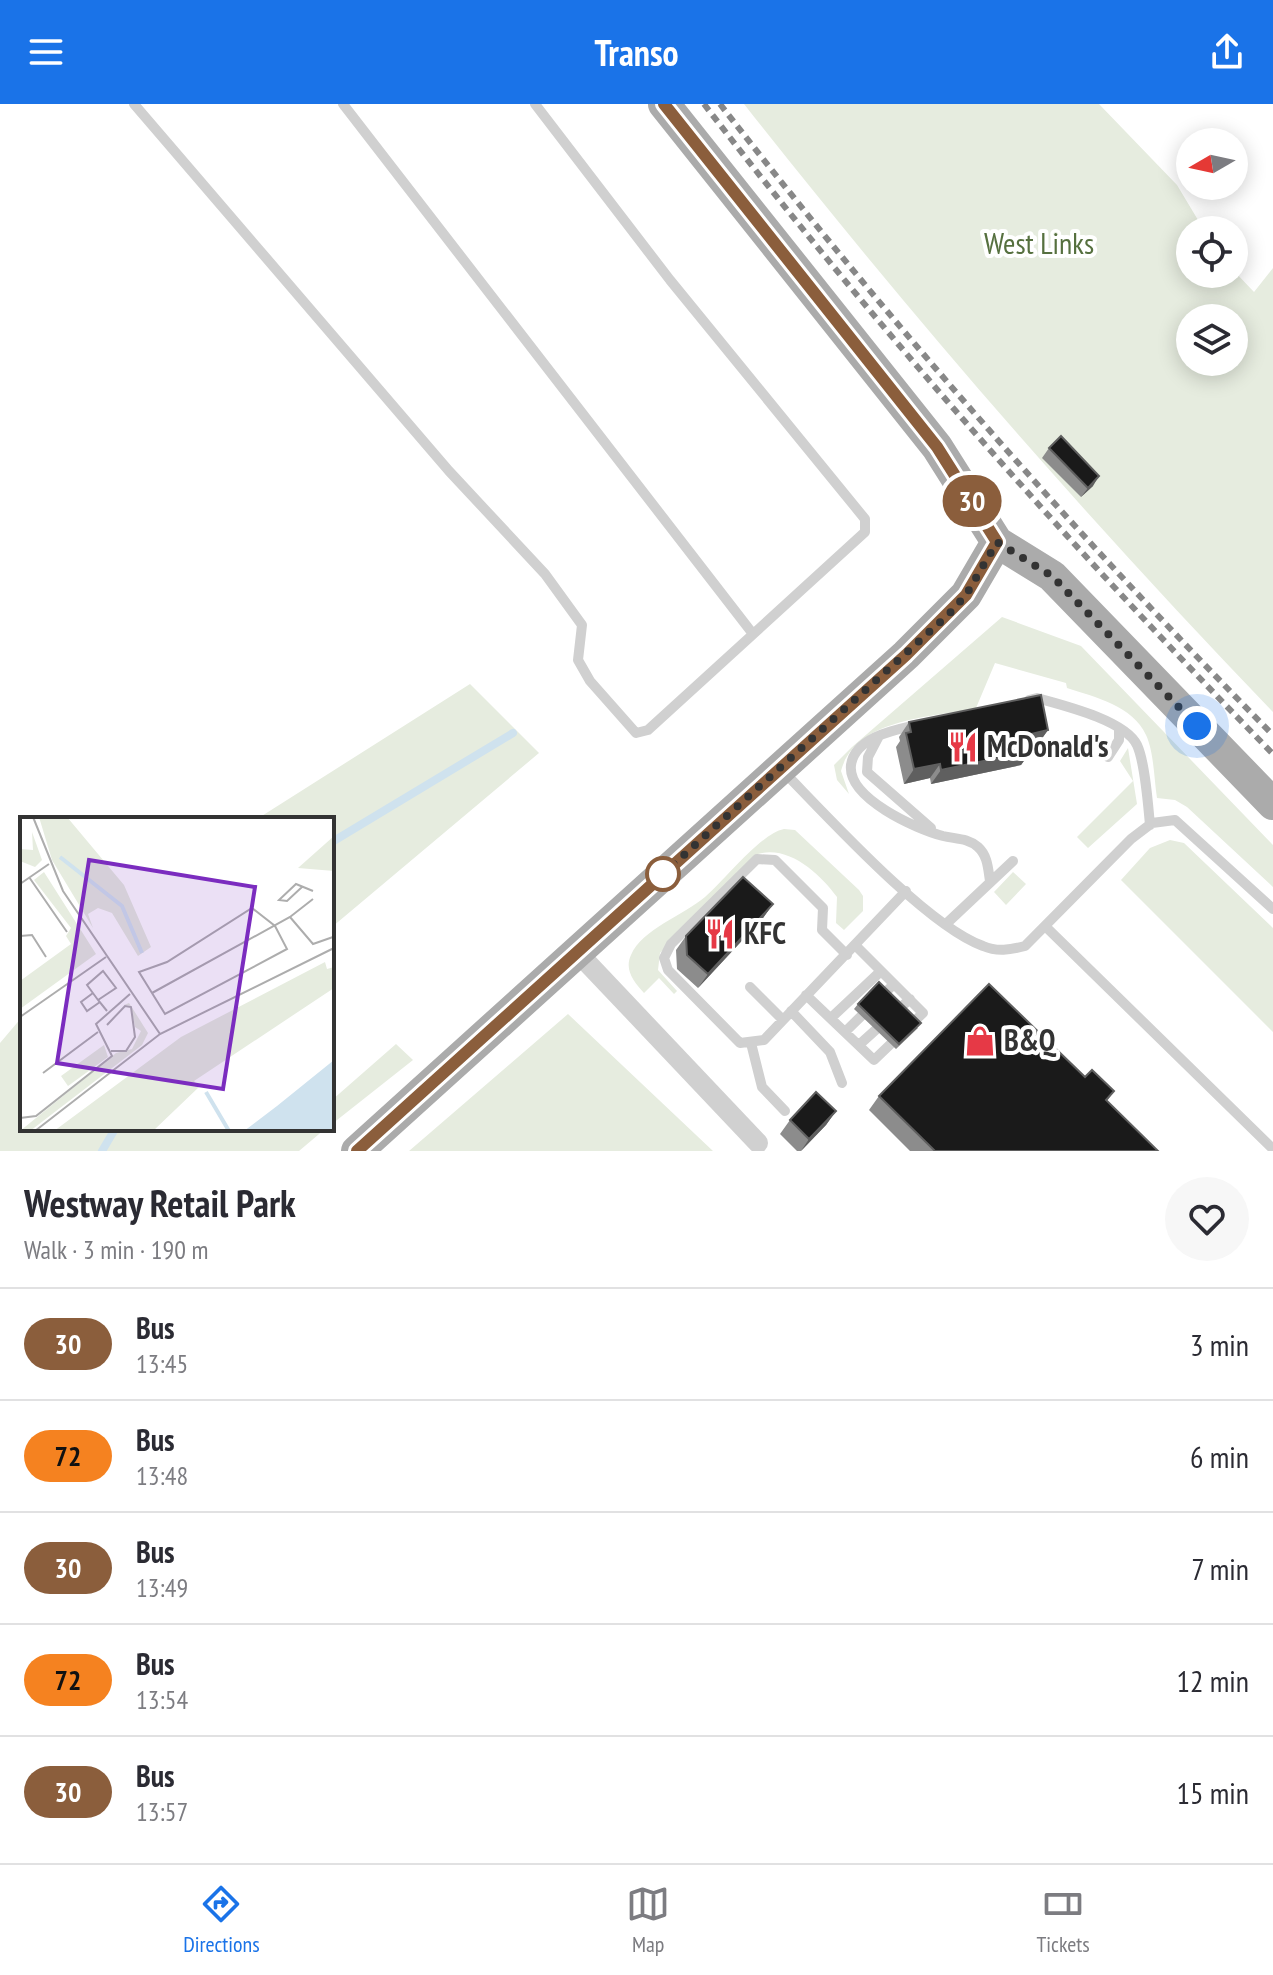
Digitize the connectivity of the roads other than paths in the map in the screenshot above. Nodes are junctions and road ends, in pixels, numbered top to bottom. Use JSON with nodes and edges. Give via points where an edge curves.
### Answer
{"nodes":[{"id":1,"x":134,"y":104,"type":"edge"},
{"id":2,"x":343,"y":104,"type":"edge"},
{"id":3,"x":535,"y":104,"type":"edge"},
{"id":4,"x":664,"y":104,"type":"edge"},
{"id":5,"x":997,"y":542,"type":"junction"},
{"id":6,"x":753,"y":634,"type":"junction"},
{"id":7,"x":1021,"y":704,"type":"edge"},
{"id":8,"x":934,"y":722,"type":"edge"},
{"id":9,"x":1119,"y":728,"type":"junction"},
{"id":10,"x":880,"y":735,"type":"junction"},
{"id":11,"x":1108,"y":757,"type":"dead end"},
{"id":12,"x":779,"y":767,"type":"junction"},
{"id":13,"x":1273,"y":804,"type":"edge"},
{"id":14,"x":1150,"y":825,"type":"junction"},
{"id":15,"x":935,"y":832,"type":"junction"},
{"id":16,"x":986,"y":857,"type":"junction"},
{"id":17,"x":990,"y":881,"type":"junction"},
{"id":18,"x":906,"y":891,"type":"junction"},
{"id":19,"x":1273,"y":909,"type":"edge"},
{"id":20,"x":946,"y":924,"type":"junction"},
{"id":21,"x":1046,"y":927,"type":"junction"},
{"id":22,"x":855,"y":945,"type":"junction"},
{"id":23,"x":578,"y":953,"type":"junction"},
{"id":24,"x":847,"y":955,"type":"junction"},
{"id":25,"x":881,"y":971,"type":"junction"},
{"id":26,"x":894,"y":984,"type":"junction"},
{"id":27,"x":750,"y":987,"type":"dead end"},
{"id":28,"x":806,"y":995,"type":"junction"},
{"id":29,"x":910,"y":999,"type":"junction"},
{"id":30,"x":791,"y":1011,"type":"junction"},
{"id":31,"x":831,"y":1018,"type":"junction"},
{"id":32,"x":783,"y":1020,"type":"junction"},
{"id":33,"x":846,"y":1031,"type":"junction"},
{"id":34,"x":746,"y":1043,"type":"junction"},
{"id":35,"x":860,"y":1044,"type":"junction"},
{"id":36,"x":842,"y":1083,"type":"dead end"},
{"id":37,"x":785,"y":1111,"type":"dead end"},
{"id":38,"x":762,"y":1147,"type":"edge"},
{"id":39,"x":1273,"y":1149,"type":"edge"},
{"id":40,"x":357,"y":1151,"type":"edge"}],
"edges":[{"from":1,"to":6,"type":"lane","via":[[449,471],[545,574],[582,625],[578,660],[590,681],[636,733],[648,730]]},
{"from":2,"to":6,"type":"lane"},
{"from":3,"to":6,"type":"lane","via":[[865,519],[865,532]]},
{"from":4,"to":5,"type":"main road","via":[[937,447]]},
{"from":5,"to":12,"type":"main road","via":[[949,614]]},
{"from":5,"to":13,"type":"main road","via":[[1052,576]]},
{"from":7,"to":9,"type":"lane","via":[[1037,698]]},
{"from":8,"to":10,"type":"lane"},
{"from":9,"to":11,"type":"lane","via":[[1119,740]]},
{"from":9,"to":14,"type":"lane","via":[[1139,749]]},
{"from":10,"to":15,"type":"lane","via":[[868,757],[867,772]]},
{"from":10,"to":15,"type":"lane","via":[[852,759],[850,774],[857,788],[876,805]]},
{"from":12,"to":18,"type":"lane"},
{"from":12,"to":23,"type":"main road"},
{"from":14,"to":19,"type":"lane","via":[[1175,820]]},
{"from":14,"to":21,"type":"lane"},
{"from":15,"to":16,"type":"lane","via":[[965,839]]},
{"from":16,"to":17,"type":"lane"},
{"from":16,"to":17,"type":"lane","via":[[1013,861]]},
{"from":17,"to":20,"type":"lane"},
{"from":18,"to":20,"type":"lane"},
{"from":18,"to":22,"type":"lane"},
{"from":20,"to":21,"type":"lane","via":[[980,946],[1008,951],[1025,946]]},
{"from":21,"to":39,"type":"lane"},
{"from":22,"to":24,"type":"lane"},
{"from":22,"to":25,"type":"lane"},
{"from":23,"to":38,"type":"street"},
{"from":23,"to":40,"type":"main road"},
{"from":24,"to":28,"type":"lane"},
{"from":24,"to":34,"type":"lane","via":[[822,930],[823,908],[775,860],[757,859],[671,944],[664,958],[668,970]]},
{"from":25,"to":26,"type":"lane"},
{"from":25,"to":31,"type":"lane"},
{"from":26,"to":29,"type":"lane"},
{"from":26,"to":33,"type":"lane"},
{"from":27,"to":32,"type":"lane"},
{"from":28,"to":30,"type":"lane"},
{"from":28,"to":31,"type":"lane"},
{"from":29,"to":35,"type":"lane"},
{"from":29,"to":35,"type":"lane","via":[[923,1013],[874,1060]]},
{"from":30,"to":32,"type":"lane"},
{"from":30,"to":36,"type":"lane","via":[[830,1052]]},
{"from":31,"to":33,"type":"lane"},
{"from":32,"to":34,"type":"lane","via":[[764,1040]]},
{"from":33,"to":35,"type":"lane"},
{"from":34,"to":37,"type":"lane","via":[[762,1087]]}]}
